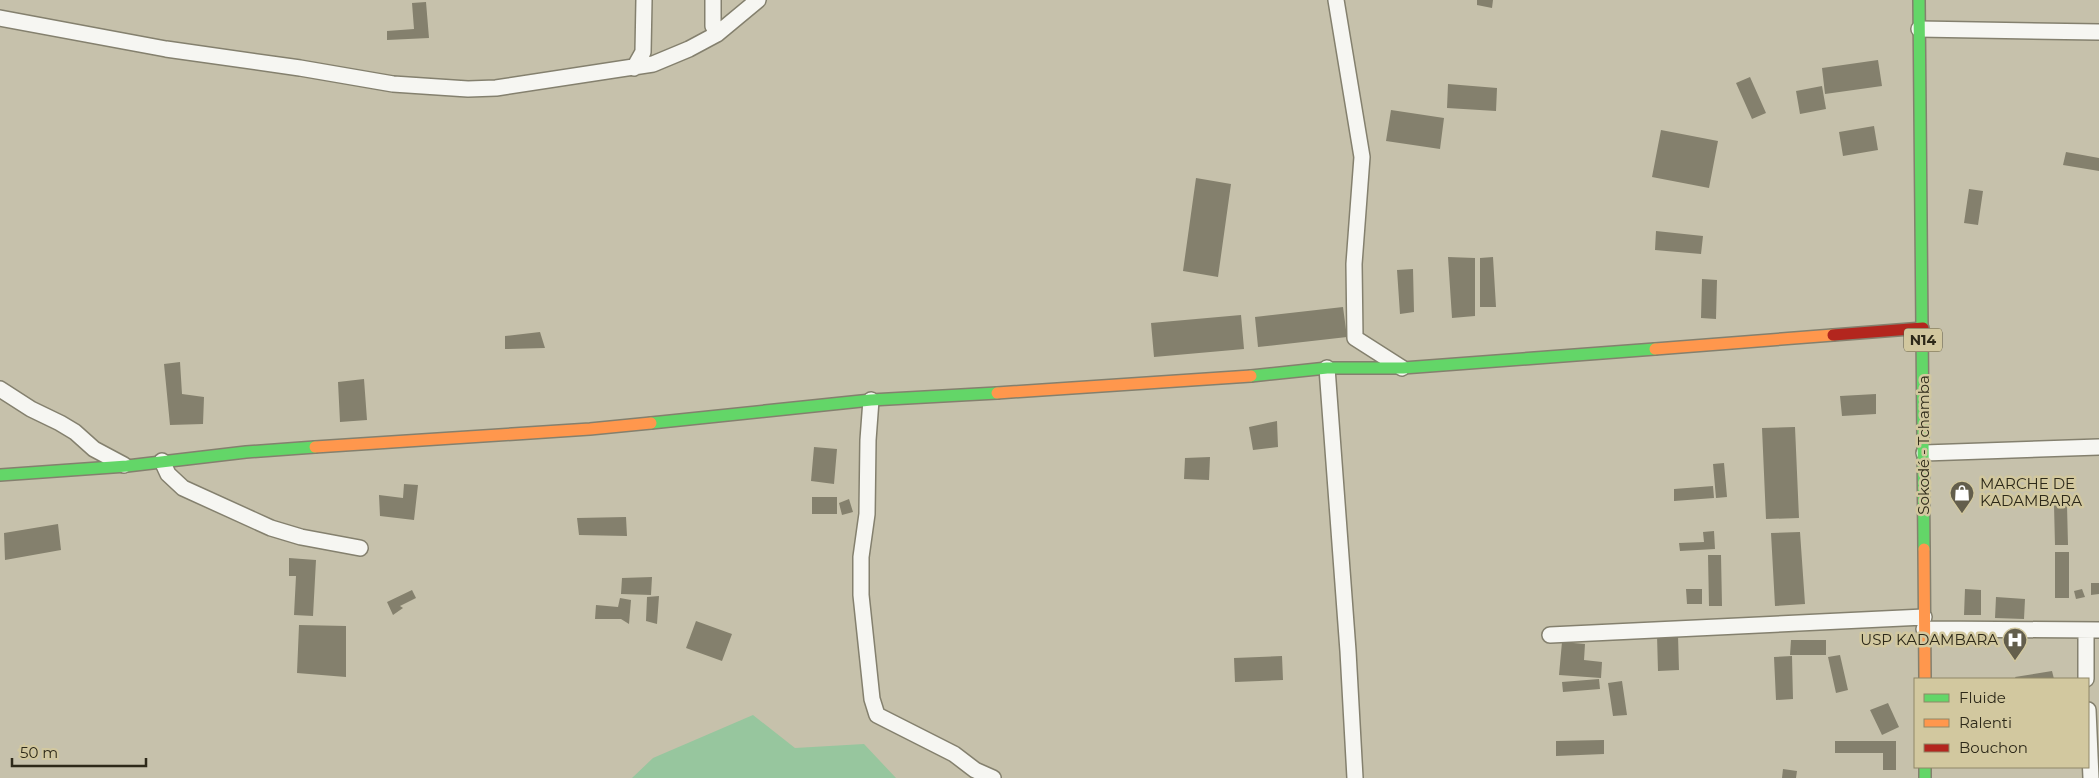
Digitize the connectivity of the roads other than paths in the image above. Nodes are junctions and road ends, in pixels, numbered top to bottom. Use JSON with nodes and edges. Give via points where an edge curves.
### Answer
{"nodes":[{"id":1,"x":644,"y":0,"type":"edge"},
{"id":2,"x":713,"y":0,"type":"edge"},
{"id":3,"x":758,"y":0,"type":"edge"},
{"id":4,"x":1336,"y":0,"type":"edge"},
{"id":5,"x":1919,"y":0,"type":"edge"},
{"id":6,"x":0,"y":18,"type":"edge"},
{"id":7,"x":1919,"y":29,"type":"junction"},
{"id":8,"x":2099,"y":32,"type":"edge"},
{"id":9,"x":717,"y":34,"type":"junction"},
{"id":10,"x":634,"y":68,"type":"junction"},
{"id":11,"x":1923,"y":328,"type":"junction"},
{"id":12,"x":1327,"y":368,"type":"junction"},
{"id":13,"x":1403,"y":368,"type":"junction"},
{"id":14,"x":0,"y":390,"type":"edge"},
{"id":15,"x":871,"y":400,"type":"junction"},
{"id":16,"x":2099,"y":447,"type":"edge"},
{"id":17,"x":1924,"y":453,"type":"junction"},
{"id":18,"x":162,"y":461,"type":"junction"},
{"id":19,"x":126,"y":466,"type":"junction"},
{"id":20,"x":0,"y":475,"type":"edge"},
{"id":21,"x":360,"y":548,"type":"dead end"},
{"id":22,"x":1924,"y":623,"type":"junction"},
{"id":23,"x":2092,"y":630,"type":"edge"},
{"id":24,"x":1550,"y":635,"type":"dead end"},
{"id":25,"x":1924,"y":678,"type":"edge"},
{"id":26,"x":2086,"y":678,"type":"edge"},
{"id":27,"x":2089,"y":733,"type":"edge"},
{"id":28,"x":993,"y":778,"type":"edge"},
{"id":29,"x":1355,"y":778,"type":"edge"},
{"id":30,"x":2091,"y":778,"type":"edge"}],
"edges":[{"from":1,"to":10,"type":"street","via":[[642,52]]},
{"from":2,"to":9,"type":"street","via":[[713,26]]},
{"from":3,"to":9,"type":"street"},
{"from":4,"to":13,"type":"street","via":[[1362,157],[1354,264],[1355,338]]},
{"from":5,"to":7,"type":"main road","name":"Sokodé - Tchamba","number":"N14"},
{"from":6,"to":10,"type":"street","via":[[166,49],[393,84],[496,88]]},
{"from":7,"to":8,"type":"street"},
{"from":7,"to":11,"type":"main road","name":"Sokodé - Tchamba","number":"N14"},
{"from":9,"to":10,"type":"street","via":[[654,64]]},
{"from":11,"to":13,"type":"main road"},
{"from":11,"to":17,"type":"main road","name":"Sokodé - Tchamba","number":"N14"},
{"from":12,"to":13,"type":"main road"},
{"from":12,"to":15,"type":"main road","via":[[1225,379]]},
{"from":12,"to":29,"type":"street"},
{"from":14,"to":19,"type":"street","via":[[75,432],[94,450]]},
{"from":15,"to":18,"type":"main road","via":[[590,429],[246,452]]},
{"from":15,"to":28,"type":"street","via":[[861,595],[872,699],[878,715]]},
{"from":16,"to":17,"type":"street"},
{"from":17,"to":22,"type":"main road","name":"Sokodé - Tchamba","number":"N14"},
{"from":18,"to":19,"type":"main road"},
{"from":18,"to":21,"type":"street","via":[[168,474],[183,488],[271,528]]},
{"from":19,"to":20,"type":"main road"},
{"from":22,"to":23,"type":"street"},
{"from":22,"to":24,"type":"street"},
{"from":22,"to":25,"type":"main road","name":"Sokodé - Tchamba","number":"N14"},
{"from":23,"to":26,"type":"street"},
{"from":27,"to":30,"type":"street"}]}
